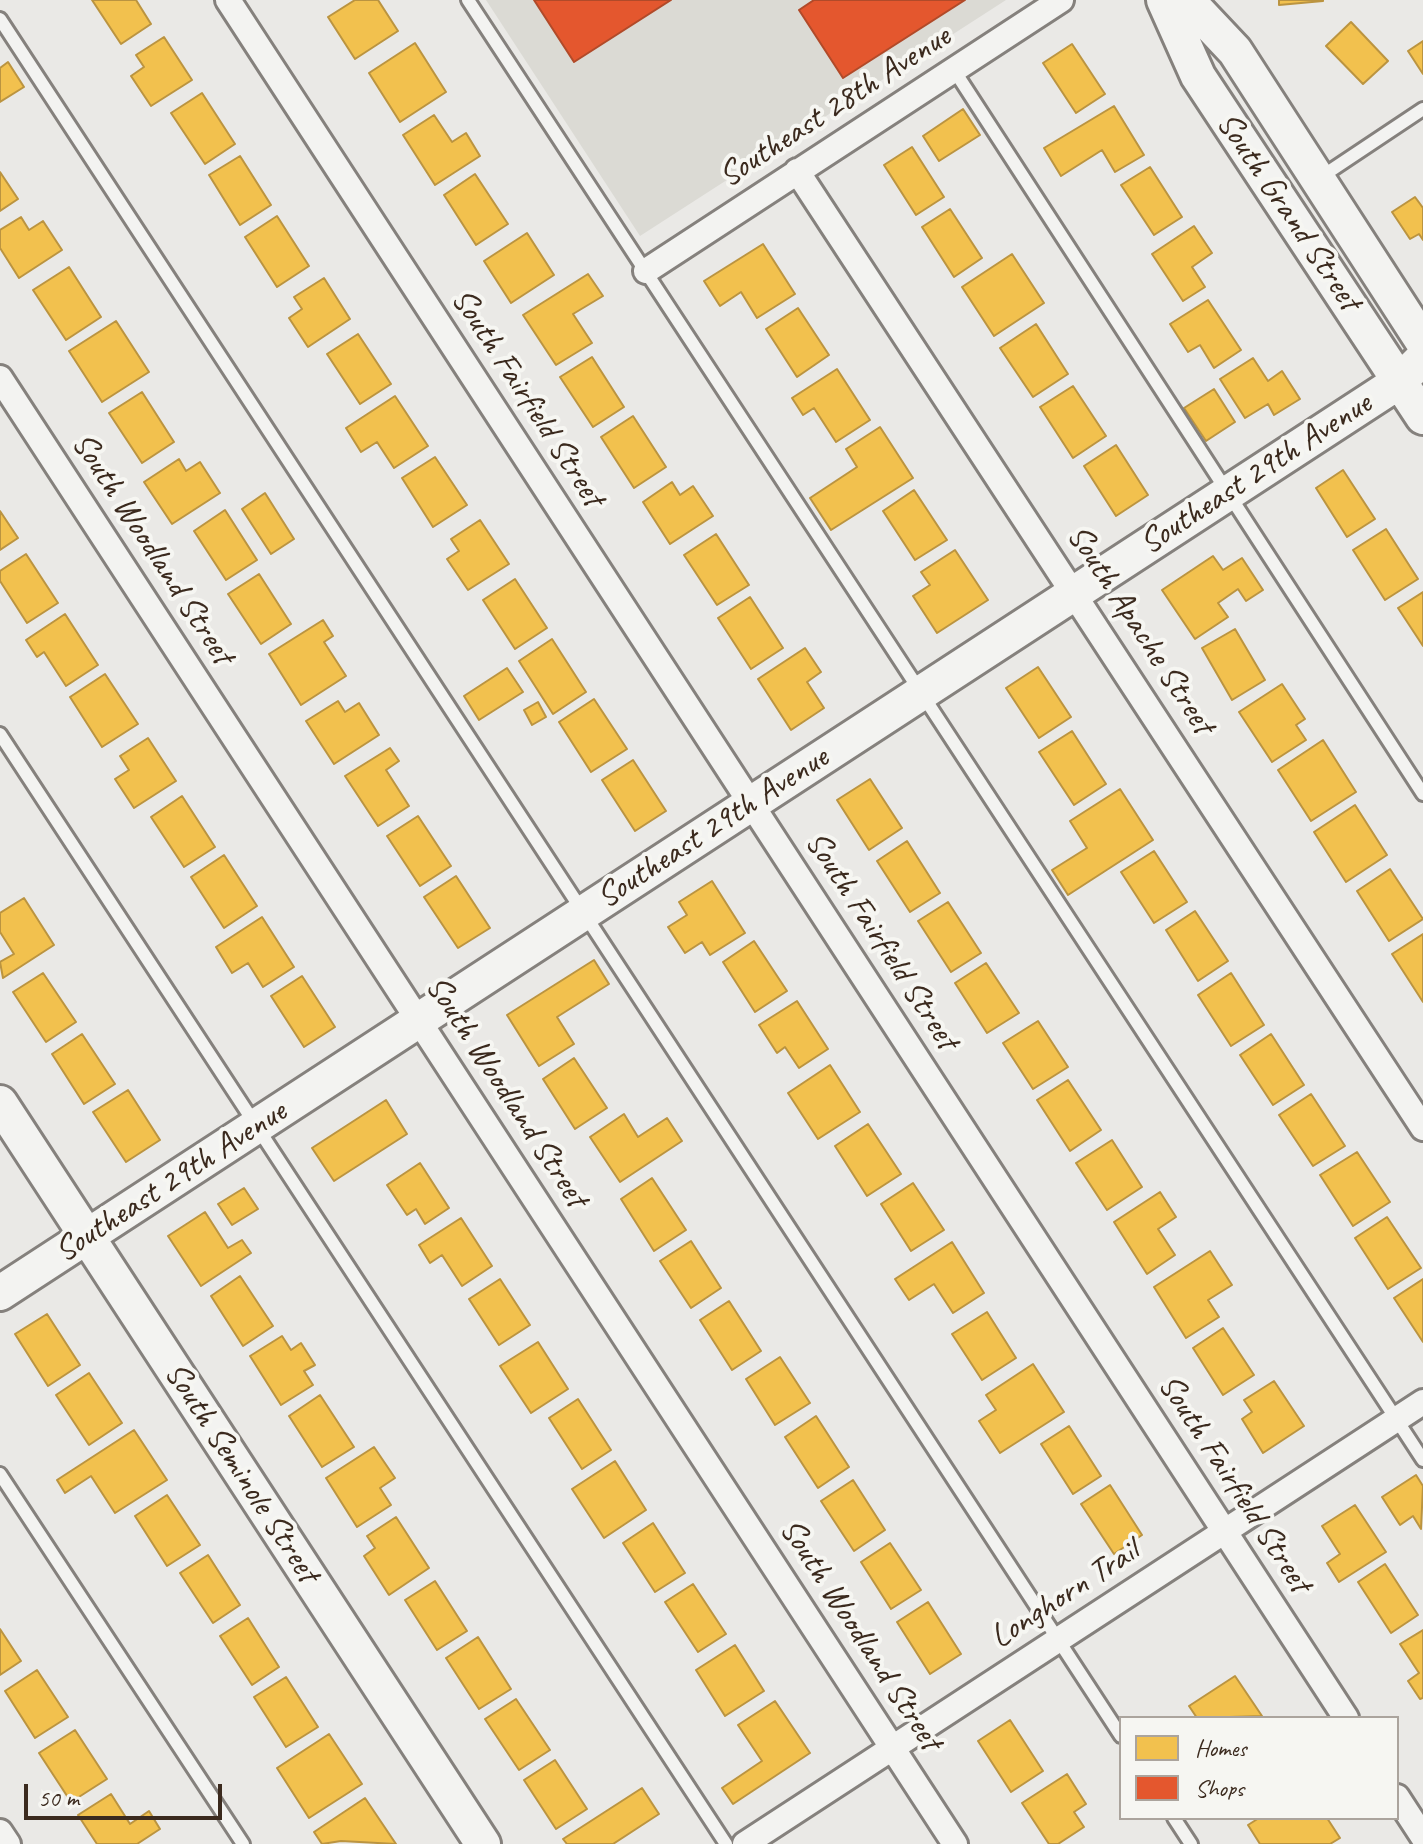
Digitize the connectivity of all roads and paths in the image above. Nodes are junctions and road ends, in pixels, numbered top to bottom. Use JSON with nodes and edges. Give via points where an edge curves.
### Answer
{"nodes":[{"id":1,"x":228,"y":0,"type":"edge"},
{"id":2,"x":468,"y":0,"type":"edge"},
{"id":3,"x":1061,"y":0,"type":"edge"},
{"id":4,"x":1164,"y":0,"type":"edge"},
{"id":5,"x":1187,"y":0,"type":"edge"},
{"id":6,"x":0,"y":19,"type":"edge"},
{"id":7,"x":954,"y":70,"type":"junction"},
{"id":8,"x":1423,"y":109,"type":"edge"},
{"id":9,"x":797,"y":171,"type":"junction"},
{"id":10,"x":1318,"y":179,"type":"junction"},
{"id":11,"x":646,"y":271,"type":"junction"},
{"id":12,"x":1423,"y":342,"type":"edge"},
{"id":13,"x":1411,"y":369,"type":"edge"},
{"id":14,"x":0,"y":378,"type":"edge"},
{"id":15,"x":1423,"y":417,"type":"edge"},
{"id":16,"x":1226,"y":493,"type":"junction"},
{"id":17,"x":1075,"y":592,"type":"junction"},
{"id":18,"x":922,"y":692,"type":"junction"},
{"id":19,"x":0,"y":734,"type":"edge"},
{"id":20,"x":1423,"y":794,"type":"edge"},
{"id":21,"x":751,"y":804,"type":"junction"},
{"id":22,"x":581,"y":914,"type":"junction"},
{"id":23,"x":418,"y":1020,"type":"junction"},
{"id":24,"x":0,"y":1103,"type":"edge"},
{"id":25,"x":256,"y":1126,"type":"junction"},
{"id":26,"x":1423,"y":1128,"type":"edge"},
{"id":27,"x":87,"y":1236,"type":"junction"},
{"id":28,"x":0,"y":1293,"type":"edge"},
{"id":29,"x":1423,"y":1402,"type":"edge"},
{"id":30,"x":1396,"y":1419,"type":"junction"},
{"id":31,"x":1423,"y":1460,"type":"edge"},
{"id":32,"x":0,"y":1474,"type":"edge"},
{"id":33,"x":1224,"y":1532,"type":"junction"},
{"id":34,"x":1058,"y":1640,"type":"junction"},
{"id":35,"x":1345,"y":1716,"type":"edge"},
{"id":36,"x":1119,"y":1733,"type":"edge"},
{"id":37,"x":892,"y":1748,"type":"junction"},
{"id":38,"x":1399,"y":1800,"type":"edge"},
{"id":39,"x":1175,"y":1820,"type":"edge"},
{"id":40,"x":0,"y":1832,"type":"edge"},
{"id":41,"x":1423,"y":1837,"type":"edge"},
{"id":42,"x":8,"y":1844,"type":"edge"},
{"id":43,"x":243,"y":1844,"type":"edge"},
{"id":44,"x":483,"y":1844,"type":"edge"},
{"id":45,"x":726,"y":1844,"type":"edge"},
{"id":46,"x":745,"y":1844,"type":"edge"},
{"id":47,"x":955,"y":1844,"type":"edge"},
{"id":48,"x":1191,"y":1844,"type":"edge"}],
"edges":[{"from":1,"to":21,"type":"street","name":"South Fairfield Street"},
{"from":2,"to":11,"type":"lane"},
{"from":3,"to":7,"type":"street","name":"Southeast 28th Avenue"},
{"from":4,"to":13,"type":"street","name":"South Grand Street","via":[[1198,76]]},
{"from":5,"to":10,"type":"street","name":"South Grand Street","via":[[1235,51]]},
{"from":6,"to":22,"type":"lane"},
{"from":7,"to":9,"type":"street","name":"Southeast 28th Avenue"},
{"from":7,"to":16,"type":"lane"},
{"from":8,"to":10,"type":"lane"},
{"from":9,"to":11,"type":"street","name":"Southeast 28th Avenue"},
{"from":9,"to":17,"type":"street","name":"South Apache Street"},
{"from":10,"to":12,"type":"street","name":"South Grand Street"},
{"from":11,"to":18,"type":"lane"},
{"from":13,"to":15,"type":"street","name":"South Grand Street"},
{"from":13,"to":16,"type":"street","name":"Southeast 29th Avenue"},
{"from":14,"to":23,"type":"street","name":"South Woodland Street"},
{"from":16,"to":17,"type":"street","name":"Southeast 29th Avenue"},
{"from":16,"to":20,"type":"lane"},
{"from":17,"to":18,"type":"street","name":"Southeast 29th Avenue"},
{"from":17,"to":26,"type":"street","name":"South Apache Street"},
{"from":18,"to":21,"type":"street","name":"Southeast 29th Avenue"},
{"from":18,"to":30,"type":"lane"},
{"from":19,"to":25,"type":"lane"},
{"from":21,"to":22,"type":"street","name":"Southeast 29th Avenue"},
{"from":21,"to":33,"type":"street","name":"South Fairfield Street"},
{"from":22,"to":23,"type":"street","name":"Southeast 29th Avenue"},
{"from":22,"to":34,"type":"lane"},
{"from":23,"to":25,"type":"street","name":"Southeast 29th Avenue"},
{"from":23,"to":37,"type":"street","name":"South Woodland Street"},
{"from":24,"to":27,"type":"street","name":"South Seminole Street"},
{"from":25,"to":27,"type":"street","name":"Southeast 29th Avenue"},
{"from":25,"to":45,"type":"lane"},
{"from":27,"to":28,"type":"street","name":"Southeast 29th Avenue"},
{"from":27,"to":44,"type":"street","name":"South Seminole Street"},
{"from":29,"to":30,"type":"street","name":"Longhorn Trail"},
{"from":30,"to":31,"type":"lane"},
{"from":30,"to":33,"type":"street","name":"Longhorn Trail"},
{"from":32,"to":43,"type":"lane"},
{"from":33,"to":34,"type":"street","name":"Longhorn Trail"},
{"from":33,"to":35,"type":"street","name":"South Fairfield Street"},
{"from":34,"to":36,"type":"lane"},
{"from":34,"to":37,"type":"street","name":"Longhorn Trail"},
{"from":37,"to":46,"type":"street","name":"Longhorn Trail"},
{"from":37,"to":47,"type":"street","name":"South Woodland Street"},
{"from":38,"to":41,"type":"street"},
{"from":39,"to":48,"type":"lane"},
{"from":40,"to":42,"type":"street"}]}
